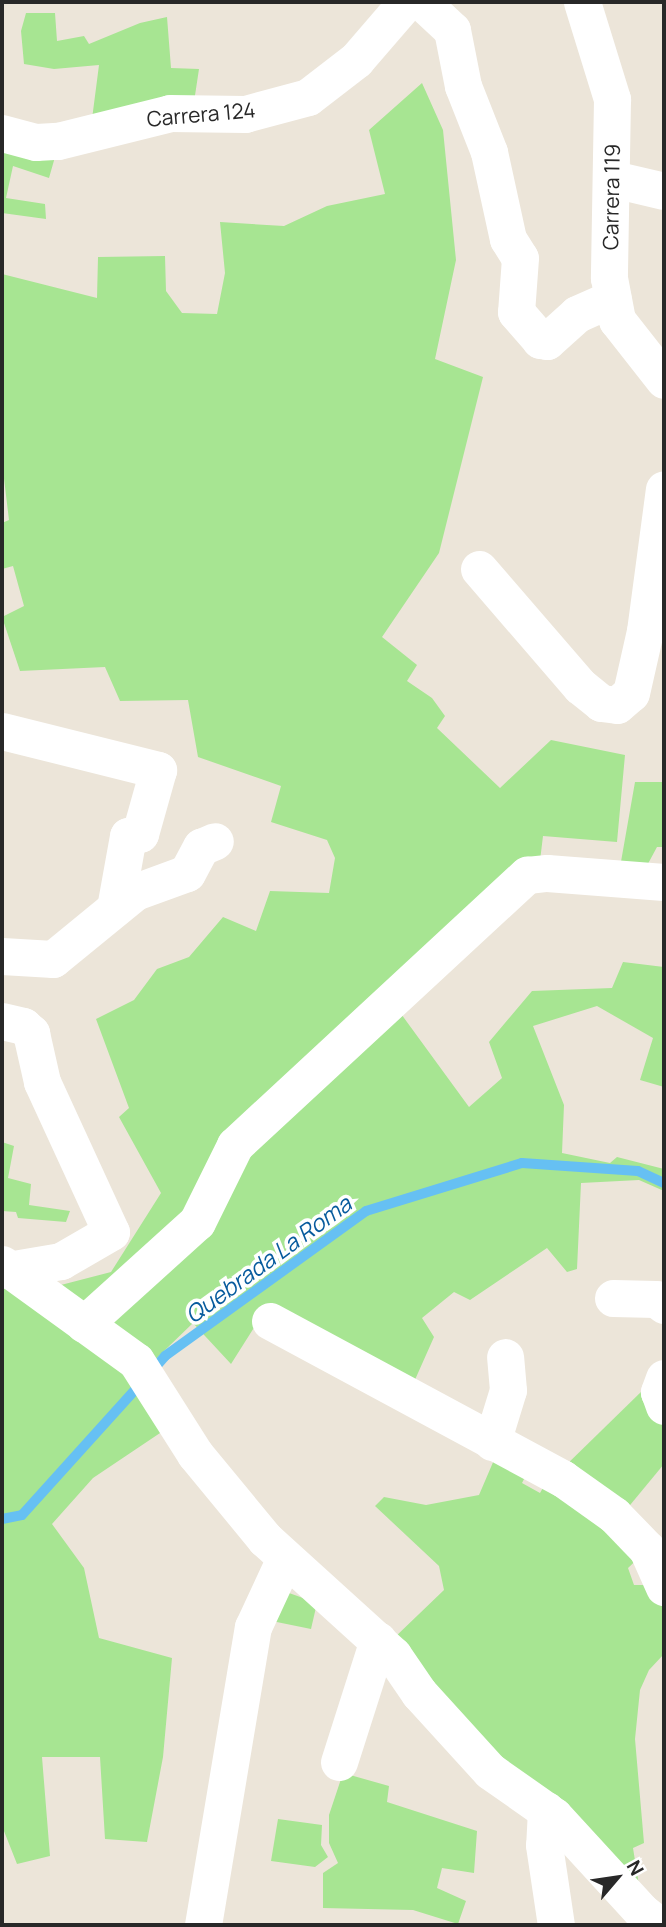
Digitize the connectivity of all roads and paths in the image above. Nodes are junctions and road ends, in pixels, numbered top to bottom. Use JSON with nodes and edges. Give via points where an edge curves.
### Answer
{"nodes":[{"id":1,"x":408,"y":2,"type":"edge"},
{"id":2,"x":582,"y":2,"type":"edge"},
{"id":3,"x":2,"y":133,"type":"edge"},
{"id":4,"x":613,"y":178,"type":"junction"},
{"id":5,"x":664,"y":191,"type":"edge"},
{"id":6,"x":613,"y":298,"type":"junction"},
{"id":7,"x":664,"y":380,"type":"edge"},
{"id":8,"x":664,"y":489,"type":"edge"},
{"id":9,"x":479,"y":569,"type":"dead end"},
{"id":10,"x":2,"y":731,"type":"edge"},
{"id":11,"x":215,"y":841,"type":"dead end"},
{"id":12,"x":664,"y":882,"type":"edge"},
{"id":13,"x":115,"y":908,"type":"junction"},
{"id":14,"x":2,"y":956,"type":"edge"},
{"id":15,"x":2,"y":1021,"type":"edge"},
{"id":16,"x":5,"y":1267,"type":"edge"},
{"id":17,"x":613,"y":1298,"type":"dead end"},
{"id":18,"x":664,"y":1305,"type":"edge"},
{"id":19,"x":270,"y":1321,"type":"dead end"},
{"id":20,"x":84,"y":1324,"type":"junction"},
{"id":21,"x":505,"y":1357,"type":"dead end"},
{"id":22,"x":664,"y":1378,"type":"edge"},
{"id":23,"x":664,"y":1406,"type":"edge"},
{"id":24,"x":492,"y":1443,"type":"junction"},
{"id":25,"x":285,"y":1558,"type":"junction"},
{"id":26,"x":664,"y":1587,"type":"edge"},
{"id":27,"x":378,"y":1640,"type":"junction"},
{"id":28,"x":339,"y":1762,"type":"dead end"},
{"id":29,"x":546,"y":1810,"type":"junction"},
{"id":30,"x":203,"y":1925,"type":"edge"},
{"id":31,"x":556,"y":1925,"type":"edge"},
{"id":32,"x":659,"y":1925,"type":"edge"}],
"edges":[{"from":1,"to":3,"type":"street","name":"Carrera 124","via":[[356,60],[308,97],[245,114],[170,113],[58,141],[36,142]]},
{"from":1,"to":6,"type":"street","via":[[452,30],[463,86],[493,164],[508,239],[520,258],[516,312],[540,340],[547,341],[577,314]]},
{"from":2,"to":4,"type":"street","name":"Carrera 119","via":[[612,99]]},
{"from":4,"to":5,"type":"street"},
{"from":4,"to":6,"type":"street","name":"Carrera 119","via":[[609,278]]},
{"from":6,"to":7,"type":"street","name":"Carrera 119","via":[[617,320]]},
{"from":8,"to":9,"type":"street","via":[[645,631],[631,693],[617,705],[601,703],[580,686]]},
{"from":10,"to":13,"type":"street","via":[[158,769],[140,834],[128,836]]},
{"from":11,"to":13,"type":"street","via":[[201,847],[187,873],[135,892]]},
{"from":12,"to":20,"type":"street","via":[[547,873],[527,876],[235,1145],[197,1222]]},
{"from":13,"to":14,"type":"street","via":[[53,959]]},
{"from":15,"to":16,"type":"street","via":[[31,1033],[41,1082],[111,1232],[61,1261]]},
{"from":16,"to":20,"type":"street"},
{"from":17,"to":18,"type":"street","via":[[656,1298]]},
{"from":19,"to":24,"type":"street"},
{"from":20,"to":25,"type":"street","via":[[136,1361],[230,1500]]},
{"from":21,"to":24,"type":"street","via":[[508,1390]]},
{"from":22,"to":23,"type":"street","via":[[659,1392]]},
{"from":24,"to":26,"type":"street","via":[[562,1478],[614,1515],[647,1549]]},
{"from":25,"to":27,"type":"street"},
{"from":25,"to":30,"type":"street","via":[[253,1627]]},
{"from":27,"to":28,"type":"street"},
{"from":27,"to":29,"type":"street","via":[[490,1771]]},
{"from":29,"to":31,"type":"street","via":[[544,1845]]},
{"from":29,"to":32,"type":"street"}]}
